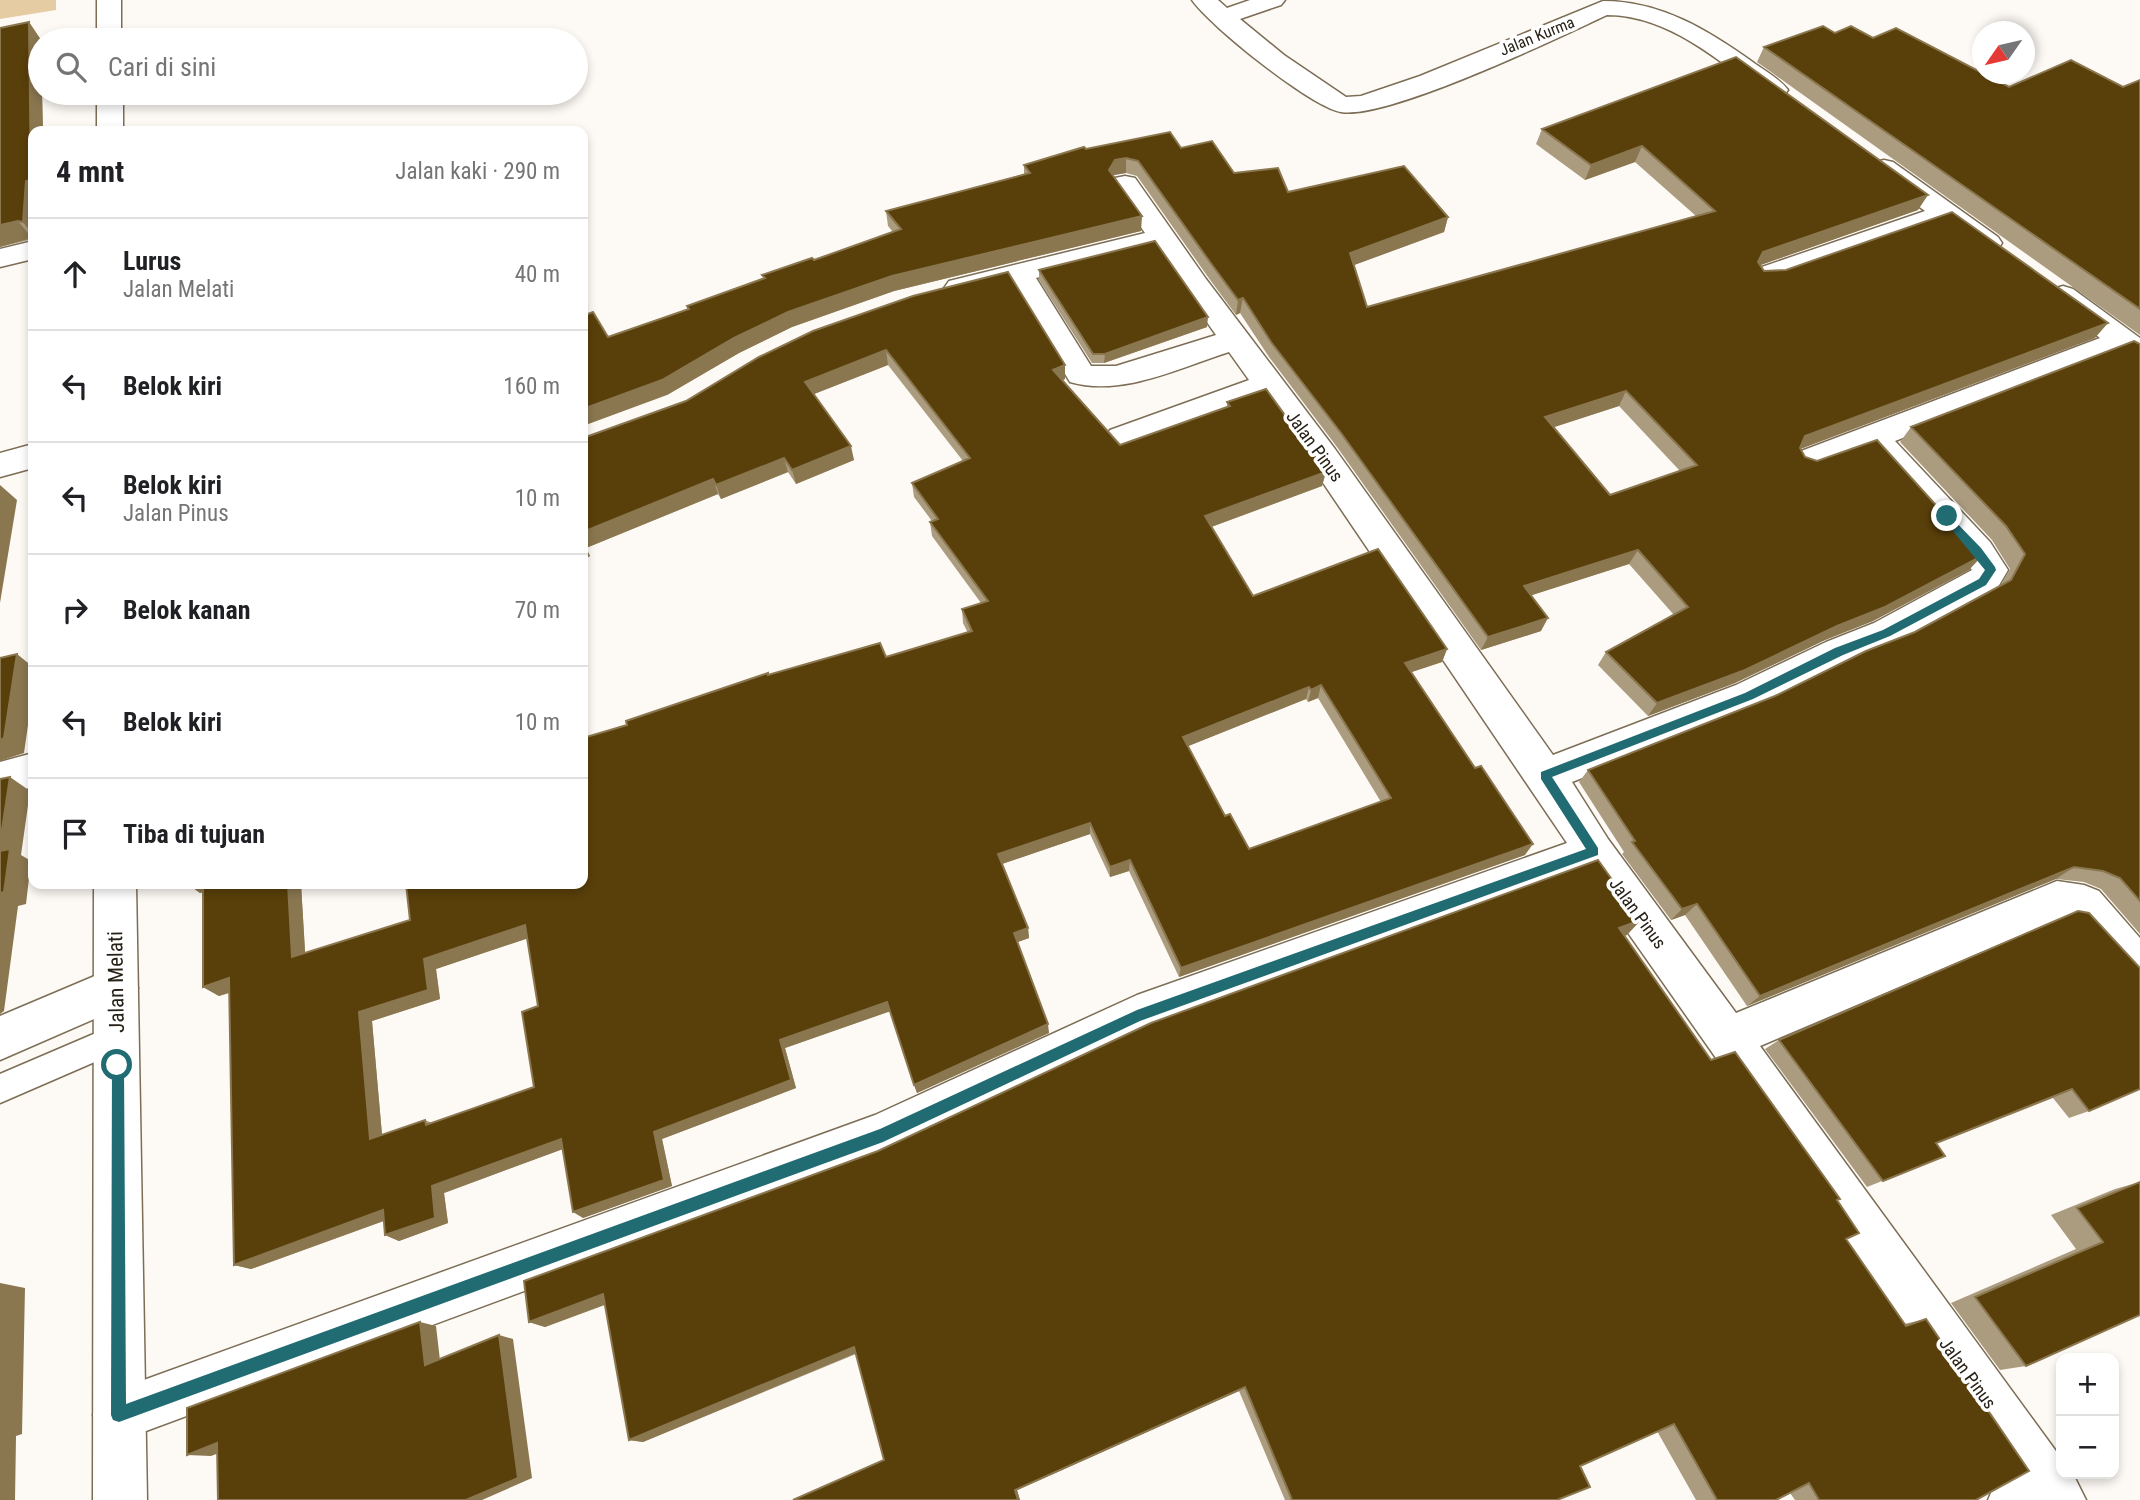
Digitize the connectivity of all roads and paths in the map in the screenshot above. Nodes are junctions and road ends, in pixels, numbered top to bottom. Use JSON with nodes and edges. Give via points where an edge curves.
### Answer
{"nodes":[{"id":1,"x":109,"y":0,"type":"edge"},
{"id":2,"x":1204,"y":0,"type":"edge"},
{"id":3,"x":1273,"y":0,"type":"edge"},
{"id":4,"x":1627,"y":3,"type":"edge"},
{"id":5,"x":1223,"y":17,"type":"junction"},
{"id":6,"x":109,"y":28,"type":"edge"},
{"id":7,"x":110,"y":105,"type":"edge"},
{"id":8,"x":1801,"y":109,"type":"edge"},
{"id":9,"x":110,"y":126,"type":"edge"},
{"id":10,"x":1868,"y":156,"type":"edge"},
{"id":11,"x":1125,"y":184,"type":"dead end"},
{"id":12,"x":1945,"y":213,"type":"junction"},
{"id":13,"x":1162,"y":237,"type":"junction"},
{"id":14,"x":28,"y":251,"type":"edge"},
{"id":15,"x":2007,"y":257,"type":"edge"},
{"id":16,"x":0,"y":258,"type":"edge"},
{"id":17,"x":1018,"y":273,"type":"junction"},
{"id":18,"x":1766,"y":276,"type":"edge"},
{"id":19,"x":2039,"y":279,"type":"edge"},
{"id":20,"x":930,"y":295,"type":"edge"},
{"id":21,"x":1236,"y":339,"type":"junction"},
{"id":22,"x":2132,"y":347,"type":"edge"},
{"id":23,"x":1270,"y":384,"type":"junction"},
{"id":24,"x":1874,"y":437,"type":"junction"},
{"id":25,"x":1121,"y":438,"type":"dead end"},
{"id":26,"x":28,"y":457,"type":"edge"},
{"id":27,"x":1808,"y":461,"type":"edge"},
{"id":28,"x":0,"y":465,"type":"edge"},
{"id":29,"x":28,"y":771,"type":"edge"},
{"id":30,"x":1545,"y":775,"type":"junction"},
{"id":31,"x":0,"y":779,"type":"edge"},
{"id":32,"x":1594,"y":852,"type":"junction"},
{"id":33,"x":115,"y":889,"type":"edge"},
{"id":34,"x":2140,"y":966,"type":"edge"},
{"id":35,"x":116,"y":988,"type":"junction"},
{"id":36,"x":0,"y":1038,"type":"edge"},
{"id":37,"x":117,"y":1038,"type":"junction"},
{"id":38,"x":1728,"y":1038,"type":"junction"},
{"id":39,"x":0,"y":1089,"type":"edge"},
{"id":40,"x":119,"y":1415,"type":"junction"},
{"id":41,"x":2041,"y":1495,"type":"edge"},
{"id":42,"x":120,"y":1500,"type":"edge"}],
"edges":[{"from":1,"to":6,"type":"street"},
{"from":2,"to":5,"type":"street","name":"Jalan Kurma"},
{"from":3,"to":5,"type":"street"},
{"from":4,"to":5,"type":"street","name":"Jalan Kurma","via":[[1603,8],[1357,106],[1342,105],[1302,81]]},
{"from":4,"to":8,"type":"street","name":"Jalan Kurma","via":[[1650,9],[1690,32]]},
{"from":7,"to":9,"type":"street"},
{"from":10,"to":12,"type":"street"},
{"from":11,"to":13,"type":"street","name":"Jalan Pinus"},
{"from":12,"to":15,"type":"street"},
{"from":12,"to":18,"type":"street"},
{"from":13,"to":17,"type":"street"},
{"from":13,"to":21,"type":"street","name":"Jalan Pinus"},
{"from":14,"to":16,"type":"street"},
{"from":17,"to":20,"type":"street"},
{"from":17,"to":21,"type":"street","via":[[1081,375],[1117,376]]},
{"from":19,"to":22,"type":"street"},
{"from":21,"to":23,"type":"street","name":"Jalan Pinus"},
{"from":22,"to":24,"type":"street"},
{"from":23,"to":25,"type":"street"},
{"from":23,"to":30,"type":"street","name":"Jalan Pinus"},
{"from":24,"to":27,"type":"street"},
{"from":24,"to":30,"type":"street","via":[[1978,551],[1991,570],[1983,582],[1749,696]]},
{"from":26,"to":28,"type":"street"},
{"from":29,"to":31,"type":"street"},
{"from":30,"to":32,"type":"street","name":"Jalan Pinus"},
{"from":32,"to":38,"type":"street","name":"Jalan Pinus"},
{"from":32,"to":40,"type":"street","via":[[1137,1016],[883,1135]]},
{"from":33,"to":35,"type":"street","name":"Jalan Melati"},
{"from":34,"to":38,"type":"street","via":[[2084,904],[2057,900]]},
{"from":35,"to":36,"type":"street"},
{"from":35,"to":37,"type":"street","name":"Jalan Melati"},
{"from":37,"to":39,"type":"lane"},
{"from":37,"to":40,"type":"street","name":"Jalan Melati"},
{"from":38,"to":41,"type":"street","name":"Jalan Pinus"},
{"from":40,"to":42,"type":"street","name":"Jalan Melati"}]}
